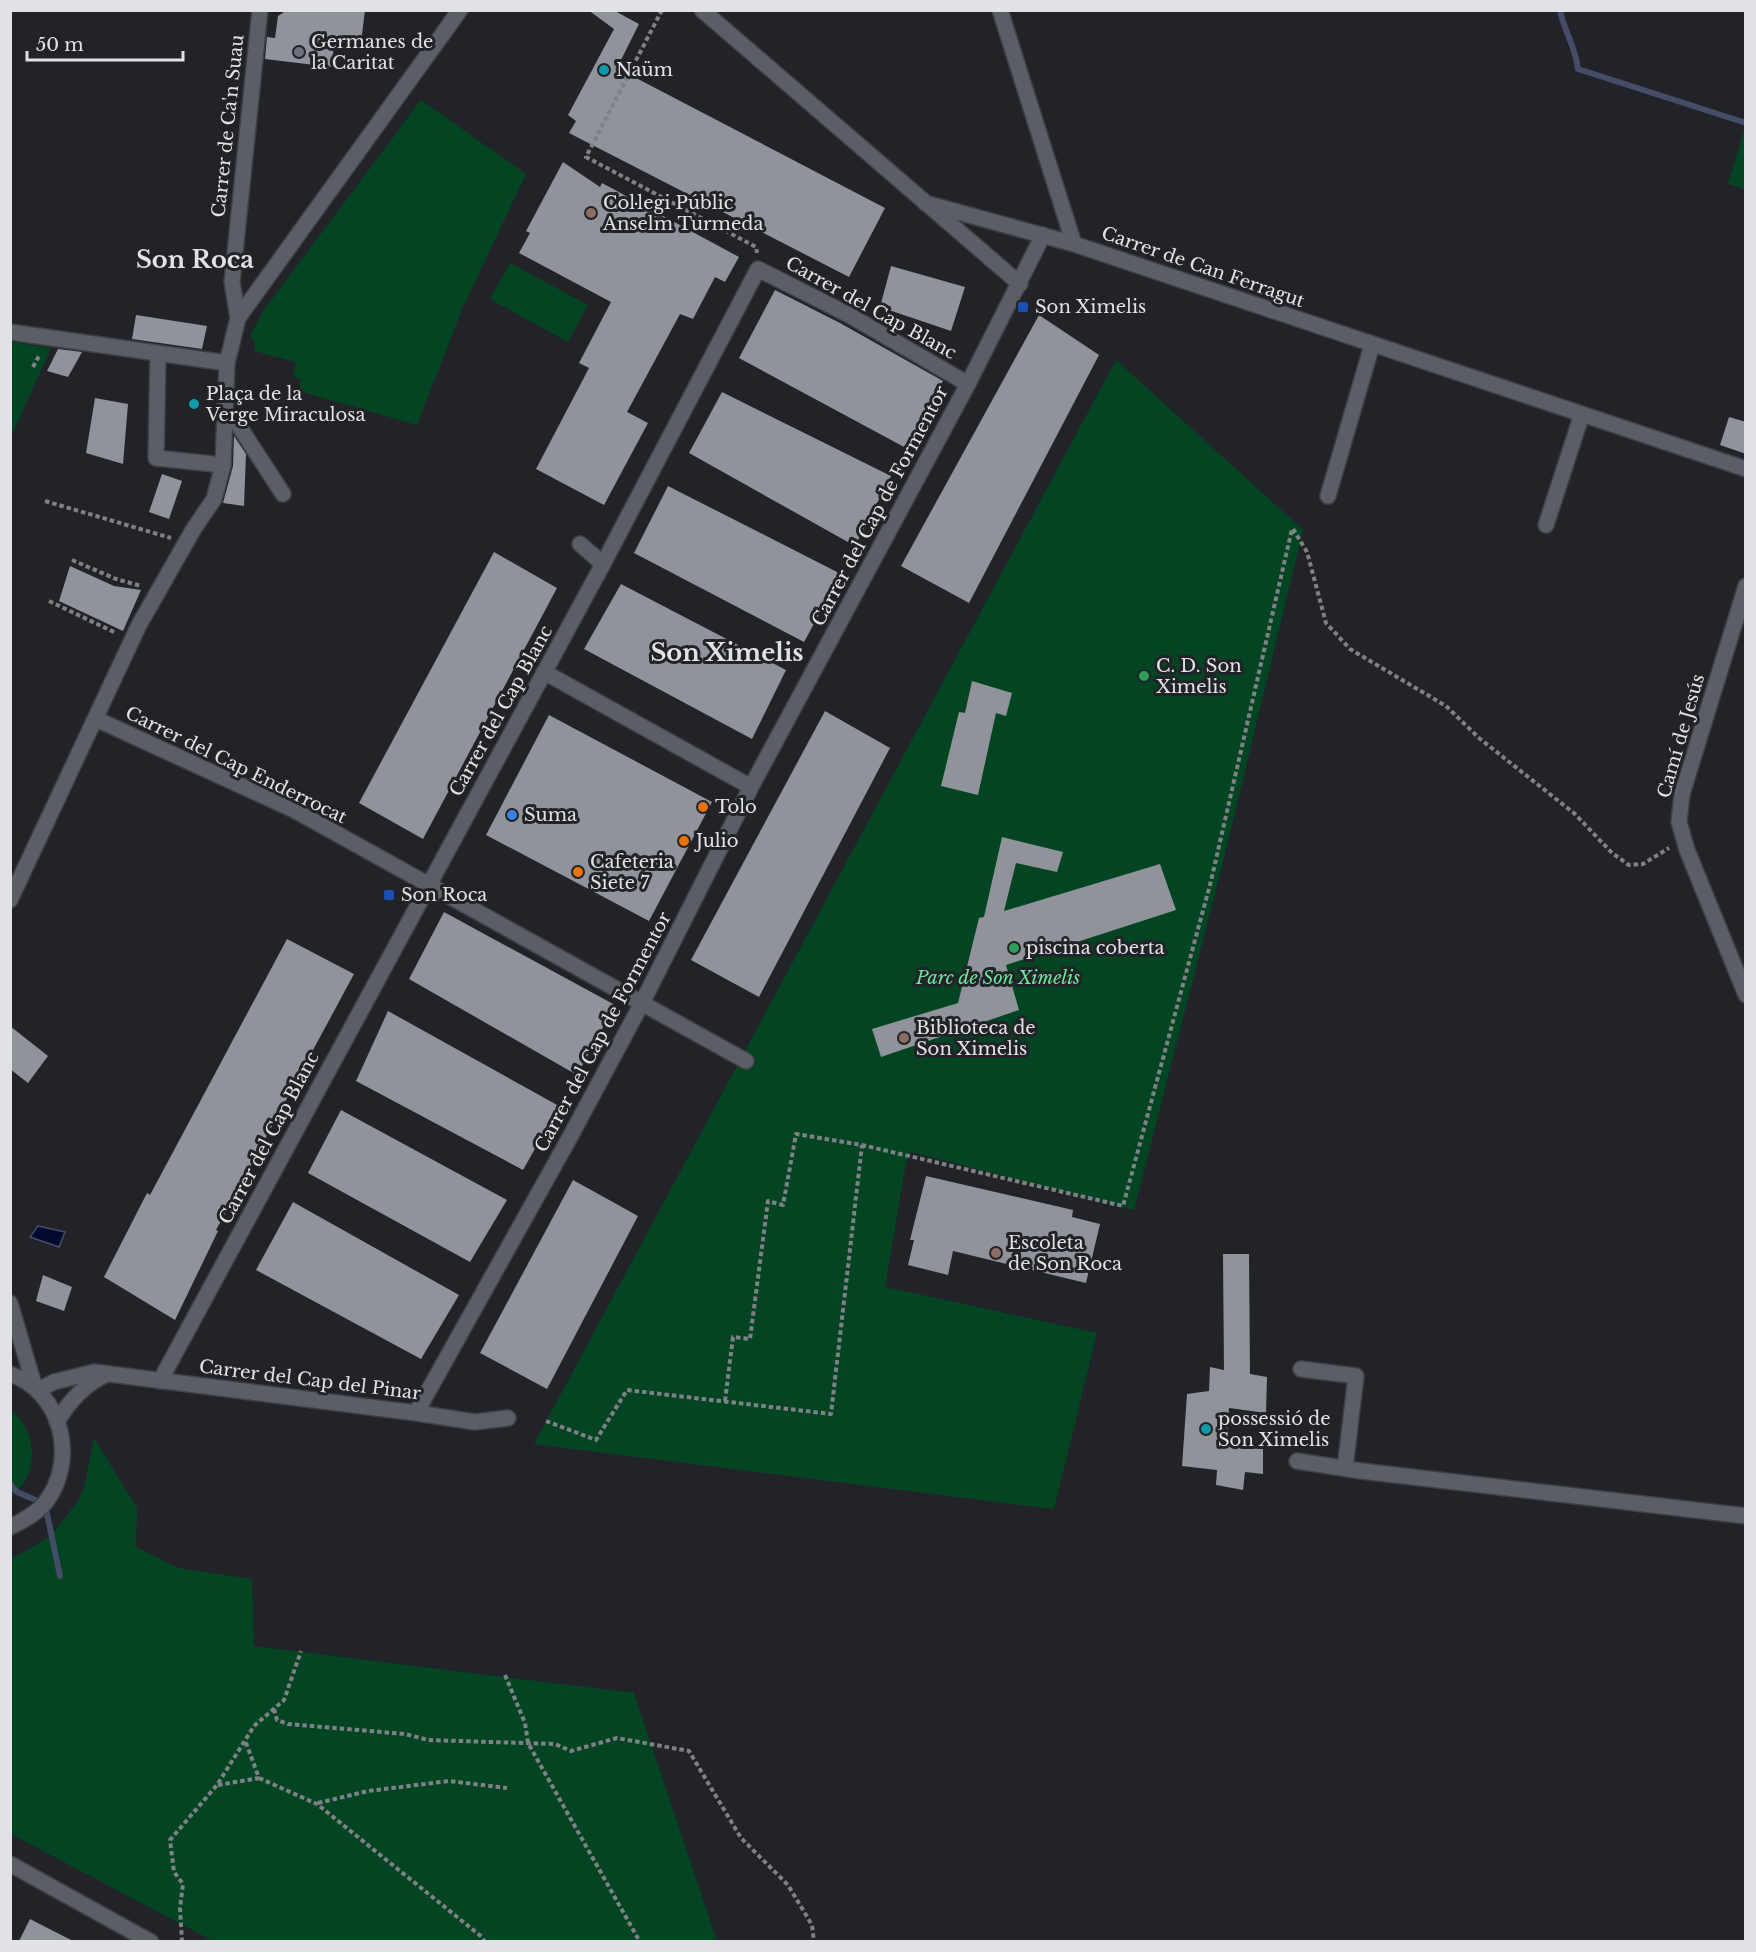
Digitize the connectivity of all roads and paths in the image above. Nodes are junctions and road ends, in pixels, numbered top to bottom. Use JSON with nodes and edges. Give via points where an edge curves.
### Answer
{"nodes":[{"id":1,"x":260,"y":10,"type":"edge"},
{"id":2,"x":460,"y":10,"type":"edge"},
{"id":3,"x":662,"y":10,"type":"edge"},
{"id":4,"x":702,"y":10,"type":"edge"},
{"id":5,"x":1000,"y":10,"type":"edge"},
{"id":6,"x":925,"y":203,"type":"junction"},
{"id":7,"x":1043,"y":235,"type":"junction"},
{"id":8,"x":1074,"y":244,"type":"junction"},
{"id":9,"x":758,"y":269,"type":"junction"},
{"id":10,"x":1020,"y":284,"type":"junction"},
{"id":11,"x":238,"y":318,"type":"junction"},
{"id":12,"x":10,"y":332,"type":"edge"},
{"id":13,"x":1372,"y":345,"type":"junction"},
{"id":14,"x":158,"y":353,"type":"junction"},
{"id":15,"x":227,"y":363,"type":"junction"},
{"id":16,"x":968,"y":384,"type":"junction"},
{"id":17,"x":1582,"y":414,"type":"junction"},
{"id":18,"x":225,"y":416,"type":"junction"},
{"id":19,"x":223,"y":465,"type":"junction"},
{"id":20,"x":1746,"y":469,"type":"edge"},
{"id":21,"x":284,"y":494,"type":"dead end"},
{"id":22,"x":1328,"y":496,"type":"dead end"},
{"id":23,"x":45,"y":501,"type":"dead end"},
{"id":24,"x":1546,"y":525,"type":"dead end"},
{"id":25,"x":580,"y":544,"type":"dead end"},
{"id":26,"x":184,"y":545,"type":"junction"},
{"id":27,"x":72,"y":560,"type":"dead end"},
{"id":28,"x":603,"y":564,"type":"junction"},
{"id":29,"x":1746,"y":586,"type":"edge"},
{"id":30,"x":158,"y":591,"type":"junction"},
{"id":31,"x":49,"y":601,"type":"dead end"},
{"id":32,"x":132,"y":640,"type":"junction"},
{"id":33,"x":544,"y":672,"type":"junction"},
{"id":34,"x":96,"y":719,"type":"junction"},
{"id":35,"x":751,"y":787,"type":"junction"},
{"id":36,"x":1684,"y":841,"type":"junction"},
{"id":37,"x":429,"y":884,"type":"junction"},
{"id":38,"x":10,"y":900,"type":"edge"},
{"id":39,"x":1746,"y":995,"type":"edge"},
{"id":40,"x":642,"y":1003,"type":"junction"},
{"id":41,"x":746,"y":1060,"type":"dead end"},
{"id":42,"x":862,"y":1145,"type":"junction"},
{"id":43,"x":10,"y":1303,"type":"edge"},
{"id":44,"x":1301,"y":1369,"type":"dead end"},
{"id":45,"x":10,"y":1374,"type":"edge"},
{"id":46,"x":107,"y":1374,"type":"junction"},
{"id":47,"x":160,"y":1381,"type":"junction"},
{"id":48,"x":36,"y":1389,"type":"junction"},
{"id":49,"x":725,"y":1401,"type":"junction"},
{"id":50,"x":416,"y":1413,"type":"junction"},
{"id":51,"x":508,"y":1418,"type":"dead end"},
{"id":52,"x":546,"y":1421,"type":"dead end"},
{"id":53,"x":57,"y":1422,"type":"junction"},
{"id":54,"x":1297,"y":1461,"type":"dead end"},
{"id":55,"x":1345,"y":1468,"type":"junction"},
{"id":56,"x":1746,"y":1516,"type":"edge"},
{"id":57,"x":10,"y":1527,"type":"edge"},
{"id":58,"x":301,"y":1651,"type":"dead end"},
{"id":59,"x":506,"y":1675,"type":"dead end"},
{"id":60,"x":273,"y":1709,"type":"junction"},
{"id":61,"x":245,"y":1740,"type":"junction"},
{"id":62,"x":528,"y":1743,"type":"junction"},
{"id":63,"x":259,"y":1778,"type":"junction"},
{"id":64,"x":217,"y":1785,"type":"junction"},
{"id":65,"x":507,"y":1788,"type":"dead end"},
{"id":66,"x":317,"y":1804,"type":"junction"},
{"id":67,"x":10,"y":1864,"type":"edge"},
{"id":68,"x":151,"y":1941,"type":"edge"},
{"id":69,"x":182,"y":1941,"type":"edge"},
{"id":70,"x":485,"y":1941,"type":"edge"},
{"id":71,"x":640,"y":1941,"type":"edge"},
{"id":72,"x":814,"y":1941,"type":"edge"}],
"edges":[{"from":1,"to":11,"type":"street","name":"Carrer de Ca'n Suau","via":[[232,282]]},
{"from":2,"to":11,"type":"street"},
{"from":3,"to":9,"type":"path","via":[[586,157],[756,247]]},
{"from":4,"to":6,"type":"street","name":"Carrer de Can Ferragut"},
{"from":5,"to":8,"type":"street"},
{"from":6,"to":7,"type":"street","name":"Carrer de Can Ferragut"},
{"from":6,"to":10,"type":"street"},
{"from":7,"to":8,"type":"street","name":"Carrer de Can Ferragut"},
{"from":7,"to":10,"type":"street"},
{"from":8,"to":13,"type":"street","name":"Carrer de Can Ferragut"},
{"from":9,"to":16,"type":"street","name":"Carrer del Cap Blanc","via":[[849,315]]},
{"from":9,"to":28,"type":"street","name":"Carrer del Cap Blanc"},
{"from":10,"to":16,"type":"street","name":"Carrer del Cap de Formentor"},
{"from":11,"to":15,"type":"street"},
{"from":12,"to":14,"type":"street"},
{"from":13,"to":17,"type":"street","name":"Carrer de Can Ferragut"},
{"from":13,"to":22,"type":"street"},
{"from":14,"to":15,"type":"street"},
{"from":14,"to":19,"type":"street","via":[[156,458]]},
{"from":15,"to":18,"type":"street"},
{"from":16,"to":35,"type":"street","name":"Carrer del Cap de Formentor"},
{"from":17,"to":20,"type":"street","name":"Carrer de Can Ferragut"},
{"from":17,"to":24,"type":"street"},
{"from":18,"to":19,"type":"street"},
{"from":18,"to":21,"type":"street","via":[[237,423]]},
{"from":19,"to":26,"type":"street","via":[[214,499]]},
{"from":23,"to":26,"type":"path","via":[[173,538]]},
{"from":25,"to":28,"type":"street"},
{"from":26,"to":30,"type":"street"},
{"from":27,"to":30,"type":"path"},
{"from":28,"to":33,"type":"street","name":"Carrer del Cap Blanc"},
{"from":29,"to":36,"type":"street","name":"Camí de Jesús","via":[[1682,794],[1679,822]]},
{"from":30,"to":32,"type":"street"},
{"from":31,"to":32,"type":"path"},
{"from":32,"to":34,"type":"street"},
{"from":33,"to":35,"type":"street"},
{"from":33,"to":37,"type":"street","name":"Carrer del Cap Blanc"},
{"from":34,"to":37,"type":"street","name":"Carrer del Cap Enderrocat","via":[[294,810]]},
{"from":34,"to":38,"type":"street"},
{"from":35,"to":40,"type":"street","name":"Carrer del Cap de Formentor"},
{"from":36,"to":39,"type":"street","name":"Camí de Jesús"},
{"from":36,"to":42,"type":"path","via":[[1643,864],[1629,865],[1575,814],[1479,738],[1446,706],[1350,649],[1326,623],[1307,552],[1292,529],[1211,881],[1123,1206]]},
{"from":37,"to":40,"type":"street","name":"Carrer del Cap Enderrocat"},
{"from":37,"to":47,"type":"street","name":"Carrer del Cap Blanc"},
{"from":40,"to":41,"type":"street"},
{"from":40,"to":50,"type":"street","name":"Carrer del Cap de Formentor"},
{"from":42,"to":49,"type":"path","via":[[796,1134],[783,1205],[768,1201],[750,1339],[734,1337]]},
{"from":42,"to":49,"type":"path","via":[[831,1414]]},
{"from":43,"to":48,"type":"street"},
{"from":44,"to":55,"type":"street","via":[[1356,1376]]},
{"from":45,"to":48,"type":"street"},
{"from":46,"to":47,"type":"street","name":"Carrer del Cap del Pinar"},
{"from":46,"to":48,"type":"street","name":"Carrer del Cap del Pinar","via":[[94,1372]]},
{"from":46,"to":53,"type":"street","via":[[78,1393]]},
{"from":47,"to":50,"type":"street","name":"Carrer del Cap del Pinar"},
{"from":48,"to":53,"type":"street"},
{"from":49,"to":52,"type":"path","via":[[627,1390],[596,1440]]},
{"from":50,"to":51,"type":"street","name":"Carrer del Cap del Pinar","via":[[476,1422]]},
{"from":53,"to":57,"type":"street","via":[[63,1458],[57,1482],[45,1504]]},
{"from":54,"to":55,"type":"street"},
{"from":55,"to":56,"type":"street"},
{"from":58,"to":60,"type":"path","via":[[284,1700]]},
{"from":59,"to":62,"type":"path","via":[[525,1723]]},
{"from":60,"to":61,"type":"path"},
{"from":60,"to":62,"type":"path","via":[[277,1719],[288,1724],[405,1734],[428,1740]]},
{"from":61,"to":63,"type":"path"},
{"from":61,"to":64,"type":"path"},
{"from":62,"to":71,"type":"path"},
{"from":62,"to":72,"type":"path","via":[[555,1744],[571,1750],[617,1738],[689,1751],[741,1838],[788,1885],[812,1925]]},
{"from":63,"to":64,"type":"path"},
{"from":63,"to":66,"type":"path"},
{"from":64,"to":69,"type":"path","via":[[170,1840],[174,1872],[183,1884]]},
{"from":65,"to":66,"type":"path","via":[[449,1781],[368,1791]]},
{"from":66,"to":70,"type":"path"},
{"from":67,"to":68,"type":"street"}]}
